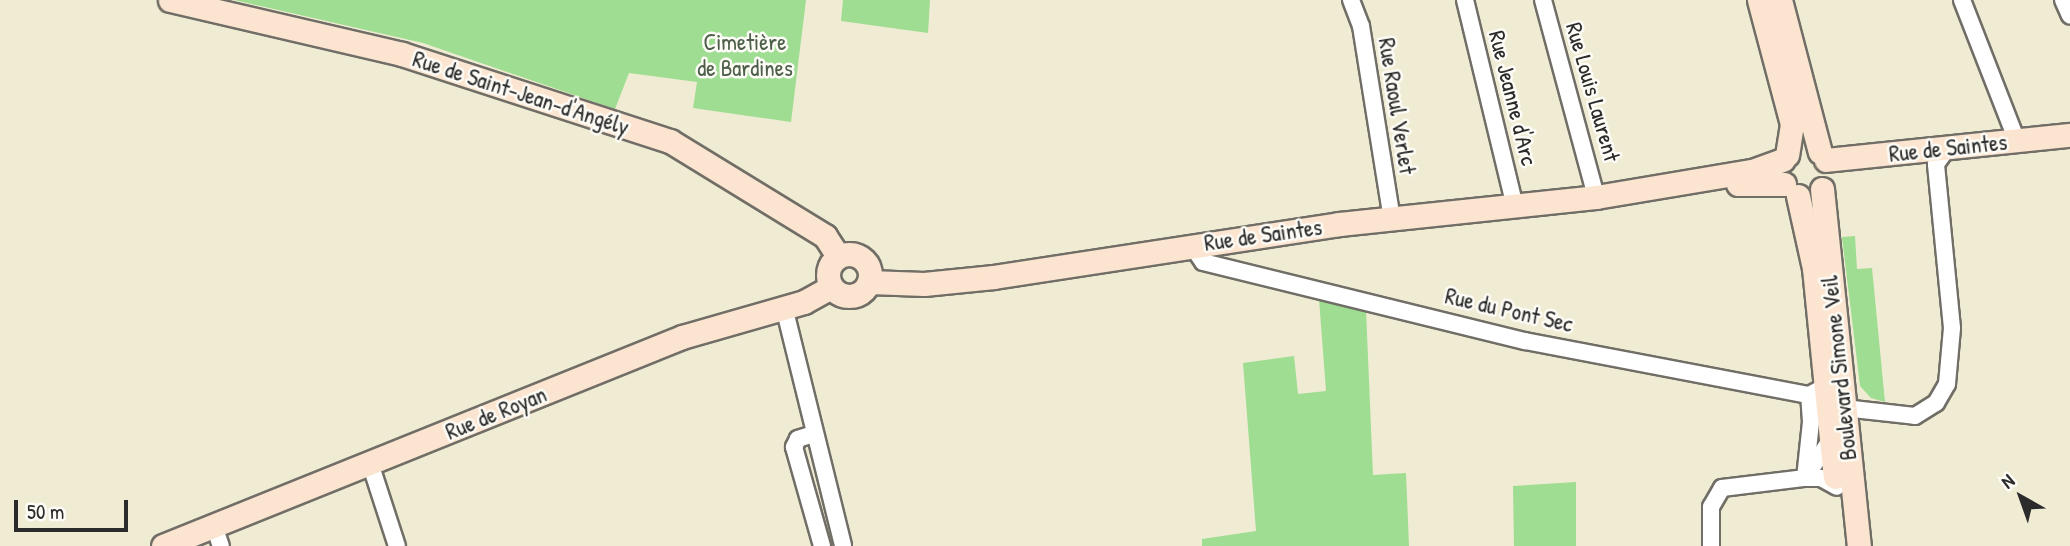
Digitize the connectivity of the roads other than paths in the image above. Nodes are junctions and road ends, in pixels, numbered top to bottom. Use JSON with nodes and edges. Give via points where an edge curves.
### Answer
{"nodes":[{"id":1,"x":170,"y":0,"type":"edge"},
{"id":2,"x":1351,"y":0,"type":"edge"},
{"id":3,"x":1465,"y":0,"type":"edge"},
{"id":4,"x":1543,"y":0,"type":"edge"},
{"id":5,"x":1759,"y":0,"type":"edge"},
{"id":6,"x":1780,"y":0,"type":"edge"},
{"id":7,"x":1962,"y":0,"type":"edge"},
{"id":8,"x":2063,"y":0,"type":"edge"},
{"id":9,"x":2070,"y":16,"type":"edge"},
{"id":10,"x":2070,"y":135,"type":"edge"},
{"id":11,"x":2017,"y":141,"type":"junction"},
{"id":12,"x":2070,"y":145,"type":"edge"},
{"id":13,"x":1942,"y":155,"type":"junction"},
{"id":14,"x":1785,"y":158,"type":"junction"},
{"id":15,"x":1824,"y":169,"type":"junction"},
{"id":16,"x":1658,"y":188,"type":"junction"},
{"id":17,"x":1791,"y":190,"type":"junction"},
{"id":18,"x":1596,"y":197,"type":"junction"},
{"id":19,"x":1515,"y":206,"type":"junction"},
{"id":20,"x":1392,"y":220,"type":"junction"},
{"id":21,"x":1192,"y":246,"type":"junction"},
{"id":22,"x":838,"y":256,"type":"junction"},
{"id":23,"x":869,"y":282,"type":"junction"},
{"id":24,"x":831,"y":287,"type":"junction"},
{"id":25,"x":784,"y":307,"type":"junction"},
{"id":26,"x":1817,"y":391,"type":"junction"},
{"id":27,"x":1844,"y":408,"type":"junction"},
{"id":28,"x":814,"y":434,"type":"junction"},
{"id":29,"x":1831,"y":439,"type":"junction"},
{"id":30,"x":370,"y":463,"type":"junction"},
{"id":31,"x":1805,"y":478,"type":"junction"},
{"id":32,"x":1837,"y":487,"type":"junction"},
{"id":33,"x":218,"y":536,"type":"edge"},
{"id":34,"x":163,"y":546,"type":"edge"},
{"id":35,"x":397,"y":546,"type":"edge"},
{"id":36,"x":822,"y":546,"type":"edge"},
{"id":37,"x":843,"y":546,"type":"edge"},
{"id":38,"x":1711,"y":546,"type":"edge"},
{"id":39,"x":1844,"y":546,"type":"edge"},
{"id":40,"x":1859,"y":546,"type":"edge"}],
"edges":[{"from":1,"to":22,"type":"main road","name":"Rue de Saint-Jean-d'Angély","via":[[401,54],[670,141],[825,236]]},
{"from":2,"to":20,"type":"street","name":"Rue Raoul Verlet","via":[[1361,26]]},
{"from":3,"to":19,"type":"street","name":"Rue Jeanne d'Arc"},
{"from":4,"to":18,"type":"street","name":"Rue Louis Laurent"},
{"from":5,"to":14,"type":"main road","name":"Boulevard Simone Veil","via":[[1792,124]]},
{"from":6,"to":15,"type":"main road","name":"Boulevard Simone Veil"},
{"from":7,"to":11,"type":"street"},
{"from":8,"to":9,"type":"street"},
{"from":10,"to":11,"type":"main road","name":"Rue de Saintes"},
{"from":11,"to":13,"type":"main road","name":"Rue de Saintes"},
{"from":12,"to":13,"type":"main road","name":"Rue de Saintes"},
{"from":13,"to":15,"type":"main road","name":"Rue de Saintes"},
{"from":13,"to":27,"type":"street","via":[[1953,348],[1947,384],[1936,403],[1915,416]]},
{"from":14,"to":15,"type":"main road","name":"Rue de Saintes","via":[[1799,148]]},
{"from":14,"to":16,"type":"main road","name":"Rue de Saintes","via":[[1752,171]]},
{"from":14,"to":17,"type":"main road","name":"Boulevard Simone Veil"},
{"from":15,"to":17,"type":"main road","name":"Rue de Saintes"},
{"from":15,"to":27,"type":"main road","name":"Boulevard Simone Veil"},
{"from":16,"to":17,"type":"main road","name":"Rue de Saintes"},
{"from":16,"to":18,"type":"main road","name":"Rue de Saintes"},
{"from":17,"to":26,"type":"main road","name":"Boulevard Simone Veil","via":[[1814,268]]},
{"from":18,"to":19,"type":"main road","name":"Rue de Saintes"},
{"from":19,"to":20,"type":"main road","name":"Rue de Saintes"},
{"from":20,"to":21,"type":"main road","name":"Rue de Saintes"},
{"from":21,"to":23,"type":"main road","name":"Rue de Saintes","via":[[994,277],[924,284]]},
{"from":21,"to":26,"type":"street","name":"Rue du Pont Sec","via":[[1203,262],[1525,341]]},
{"from":22,"to":23,"type":"main road","via":[[862,258],[869,269]]},
{"from":22,"to":24,"type":"main road","via":[[827,273]]},
{"from":23,"to":24,"type":"main road","via":[[854,295],[841,295]]},
{"from":24,"to":25,"type":"main road","name":"Rue de Royan"},
{"from":25,"to":28,"type":"street"},
{"from":25,"to":30,"type":"main road","name":"Rue de Royan","via":[[682,337]]},
{"from":26,"to":29,"type":"main road","name":"Boulevard Simone Veil"},
{"from":26,"to":31,"type":"street"},
{"from":27,"to":40,"type":"main road","name":"Boulevard Simone Veil"},
{"from":28,"to":36,"type":"street","via":[[798,439],[794,447]]},
{"from":28,"to":37,"type":"street","via":[[822,446]]},
{"from":29,"to":31,"type":"street"},
{"from":29,"to":32,"type":"main road","name":"Boulevard Simone Veil"},
{"from":30,"to":33,"type":"main road","name":"Rue de Royan"},
{"from":30,"to":35,"type":"street"},
{"from":31,"to":32,"type":"street","via":[[1821,478]]},
{"from":31,"to":38,"type":"street","via":[[1722,488],[1712,507]]},
{"from":32,"to":39,"type":"main road","name":"Boulevard Simone Veil"},
{"from":33,"to":34,"type":"main road","name":"Rue de Royan"}]}
